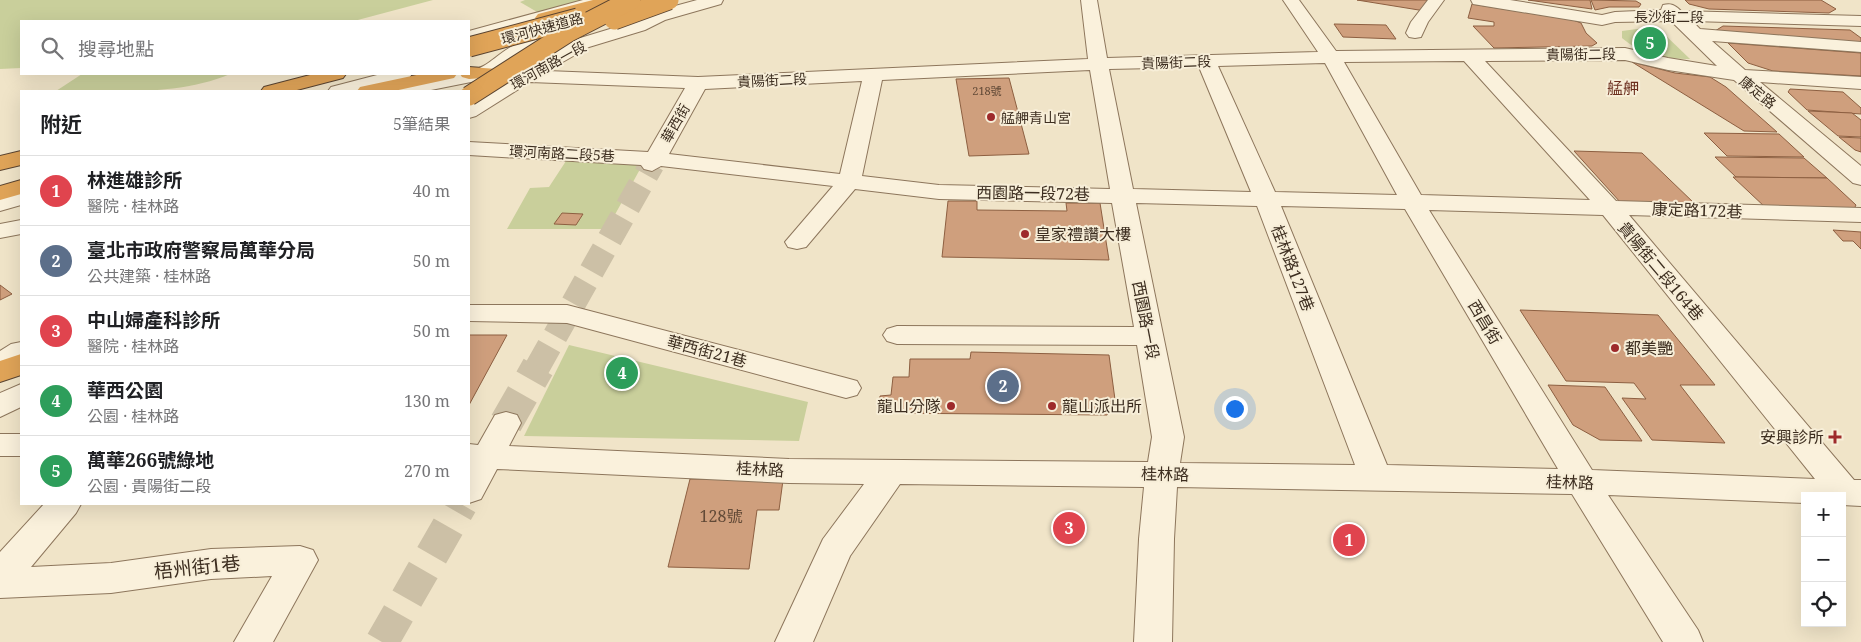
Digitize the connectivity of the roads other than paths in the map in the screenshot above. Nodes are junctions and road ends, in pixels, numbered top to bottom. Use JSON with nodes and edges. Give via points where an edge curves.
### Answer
{"nodes":[{"id":1,"x":602,"y":0,"type":"edge"},
{"id":2,"x":612,"y":0,"type":"edge"},
{"id":3,"x":631,"y":0,"type":"edge"},
{"id":4,"x":643,"y":0,"type":"edge"},
{"id":5,"x":669,"y":0,"type":"edge"},
{"id":6,"x":715,"y":0,"type":"edge"},
{"id":7,"x":1089,"y":0,"type":"edge"},
{"id":8,"x":1290,"y":0,"type":"edge"},
{"id":9,"x":1436,"y":0,"type":"edge"},
{"id":10,"x":1479,"y":0,"type":"edge"},
{"id":11,"x":1660,"y":0,"type":"edge"},
{"id":12,"x":1836,"y":5,"type":"dead end"},
{"id":13,"x":659,"y":16,"type":"junction"},
{"id":14,"x":1676,"y":16,"type":"junction"},
{"id":15,"x":1602,"y":20,"type":"junction"},
{"id":16,"x":1861,"y":21,"type":"edge"},
{"id":17,"x":1414,"y":33,"type":"dead end"},
{"id":18,"x":1694,"y":34,"type":"junction"},
{"id":19,"x":470,"y":37,"type":"edge"},
{"id":20,"x":470,"y":37,"type":"edge"},
{"id":21,"x":542,"y":44,"type":"junction"},
{"id":22,"x":470,"y":47,"type":"edge"},
{"id":23,"x":1861,"y":47,"type":"edge"},
{"id":24,"x":1625,"y":54,"type":"junction"},
{"id":25,"x":470,"y":56,"type":"edge"},
{"id":26,"x":1469,"y":56,"type":"junction"},
{"id":27,"x":1331,"y":57,"type":"junction"},
{"id":28,"x":1206,"y":61,"type":"junction"},
{"id":29,"x":1098,"y":64,"type":"junction"},
{"id":30,"x":490,"y":72,"type":"junction"},
{"id":31,"x":470,"y":73,"type":"edge"},
{"id":32,"x":323,"y":75,"type":"edge"},
{"id":33,"x":332,"y":75,"type":"edge"},
{"id":34,"x":367,"y":75,"type":"edge"},
{"id":35,"x":398,"y":75,"type":"edge"},
{"id":36,"x":442,"y":75,"type":"edge"},
{"id":37,"x":873,"y":75,"type":"junction"},
{"id":38,"x":1738,"y":75,"type":"junction"},
{"id":39,"x":524,"y":76,"type":"junction"},
{"id":40,"x":698,"y":83,"type":"junction"},
{"id":41,"x":1861,"y":83,"type":"edge"},
{"id":42,"x":264,"y":90,"type":"edge"},
{"id":43,"x":274,"y":90,"type":"edge"},
{"id":44,"x":310,"y":90,"type":"edge"},
{"id":45,"x":342,"y":90,"type":"edge"},
{"id":46,"x":371,"y":90,"type":"edge"},
{"id":47,"x":402,"y":90,"type":"edge"},
{"id":48,"x":461,"y":90,"type":"edge"},
{"id":49,"x":470,"y":95,"type":"edge"},
{"id":50,"x":470,"y":111,"type":"edge"},
{"id":51,"x":470,"y":149,"type":"edge"},
{"id":52,"x":20,"y":156,"type":"edge"},
{"id":53,"x":1836,"y":156,"type":"junction"},
{"id":54,"x":1861,"y":158,"type":"edge"},
{"id":55,"x":653,"y":161,"type":"junction"},
{"id":56,"x":0,"y":162,"type":"edge"},
{"id":57,"x":20,"y":168,"type":"edge"},
{"id":58,"x":0,"y":174,"type":"edge"},
{"id":59,"x":20,"y":178,"type":"edge"},
{"id":60,"x":1861,"y":178,"type":"edge"},
{"id":61,"x":850,"y":181,"type":"junction"},
{"id":62,"x":0,"y":184,"type":"edge"},
{"id":63,"x":20,"y":187,"type":"edge"},
{"id":64,"x":0,"y":193,"type":"edge"},
{"id":65,"x":1123,"y":195,"type":"junction"},
{"id":66,"x":20,"y":198,"type":"edge"},
{"id":67,"x":1266,"y":199,"type":"junction"},
{"id":68,"x":1413,"y":202,"type":"junction"},
{"id":69,"x":0,"y":204,"type":"edge"},
{"id":70,"x":1609,"y":207,"type":"junction"},
{"id":71,"x":1861,"y":216,"type":"edge"},
{"id":72,"x":20,"y":227,"type":"edge"},
{"id":73,"x":0,"y":231,"type":"edge"},
{"id":74,"x":797,"y":242,"type":"dead end"},
{"id":75,"x":470,"y":312,"type":"edge"},
{"id":76,"x":897,"y":334,"type":"dead end"},
{"id":77,"x":1149,"y":336,"type":"junction"},
{"id":78,"x":20,"y":352,"type":"edge"},
{"id":79,"x":0,"y":364,"type":"edge"},
{"id":80,"x":20,"y":364,"type":"edge"},
{"id":81,"x":0,"y":372,"type":"edge"},
{"id":82,"x":846,"y":388,"type":"dead end"},
{"id":83,"x":20,"y":395,"type":"edge"},
{"id":84,"x":0,"y":406,"type":"edge"},
{"id":85,"x":506,"y":423,"type":"tunnel mouth"},
{"id":86,"x":0,"y":445,"type":"edge"},
{"id":87,"x":20,"y":445,"type":"edge"},
{"id":88,"x":478,"y":456,"type":"edge"},
{"id":89,"x":892,"y":471,"type":"junction"},
{"id":90,"x":1161,"y":474,"type":"junction"},
{"id":91,"x":1376,"y":477,"type":"junction"},
{"id":92,"x":1582,"y":482,"type":"junction"},
{"id":93,"x":470,"y":486,"type":"edge"},
{"id":94,"x":1854,"y":493,"type":"edge"},
{"id":95,"x":63,"y":505,"type":"edge"},
{"id":96,"x":0,"y":578,"type":"edge"},
{"id":97,"x":0,"y":583,"type":"edge"},
{"id":98,"x":253,"y":642,"type":"edge"},
{"id":99,"x":794,"y":642,"type":"edge"},
{"id":100,"x":1154,"y":642,"type":"edge"},
{"id":101,"x":1684,"y":642,"type":"edge"}],
"edges":[{"from":1,"to":19,"type":"street"},
{"from":2,"to":20,"type":"highway","name":"環河快速道路"},
{"from":3,"to":21,"type":"highway","bridge":true},
{"from":4,"to":22,"type":"highway","name":"環河快速道路","bridge":true},
{"from":5,"to":21,"type":"highway","bridge":true},
{"from":6,"to":13,"type":"street","name":"環河南路一段"},
{"from":7,"to":29,"type":"street","name":"西園路一段"},
{"from":8,"to":27,"type":"street","name":"西昌街"},
{"from":9,"to":17,"type":"street","via":[[1417,22]]},
{"from":10,"to":15,"type":"street","name":"長沙街二段"},
{"from":11,"to":14,"type":"street","name":"康定路"},
{"from":12,"to":16,"type":"street"},
{"from":13,"to":21,"type":"street","name":"環河南路一段","via":[[630,19]]},
{"from":13,"to":39,"type":"street","name":"環河南路一段","via":[[583,43]]},
{"from":14,"to":15,"type":"street","name":"長沙街二段"},
{"from":14,"to":16,"type":"street","name":"長沙街二段"},
{"from":14,"to":18,"type":"street","name":"康定路"},
{"from":15,"to":24,"type":"street","via":[[1595,28],[1605,41]]},
{"from":18,"to":23,"type":"street"},
{"from":18,"to":38,"type":"street","name":"康定路"},
{"from":21,"to":25,"type":"street"},
{"from":21,"to":30,"type":"street","name":"環河南路一段","via":[[515,52]]},
{"from":21,"to":49,"type":"highway","bridge":true},
{"from":24,"to":26,"type":"street","name":"貴陽街二段"},
{"from":24,"to":38,"type":"street","name":"貴陽街二段"},
{"from":26,"to":27,"type":"street","name":"貴陽街二段"},
{"from":26,"to":70,"type":"street","name":"貴陽街二段164巷"},
{"from":27,"to":28,"type":"street","name":"貴陽街二段"},
{"from":27,"to":68,"type":"street","name":"西昌街"},
{"from":28,"to":29,"type":"street","name":"貴陽街二段"},
{"from":28,"to":67,"type":"street","name":"桂林路127巷"},
{"from":29,"to":37,"type":"street","name":"貴陽街二段"},
{"from":29,"to":65,"type":"street","name":"西園路一段"},
{"from":30,"to":31,"type":"highway"},
{"from":30,"to":39,"type":"street","name":"貴陽街二段"},
{"from":30,"to":47,"type":"street"},
{"from":30,"to":48,"type":"street","name":"環河南路一段"},
{"from":32,"to":42,"type":"street"},
{"from":33,"to":43,"type":"highway"},
{"from":34,"to":44,"type":"highway"},
{"from":35,"to":45,"type":"street"},
{"from":36,"to":46,"type":"highway"},
{"from":37,"to":40,"type":"street","name":"貴陽街二段"},
{"from":37,"to":61,"type":"street"},
{"from":38,"to":41,"type":"street","name":"貴陽街二段"},
{"from":38,"to":53,"type":"street","name":"康定路"},
{"from":39,"to":40,"type":"street","name":"貴陽街二段"},
{"from":39,"to":50,"type":"street","name":"環河南路一段"},
{"from":40,"to":55,"type":"street","name":"華西街"},
{"from":51,"to":55,"type":"street","name":"環河南路二段5巷"},
{"from":52,"to":56,"type":"highway"},
{"from":53,"to":54,"type":"street"},
{"from":53,"to":60,"type":"street","name":"康定路"},
{"from":55,"to":61,"type":"street","name":"西園路一段72巷"},
{"from":57,"to":58,"type":"highway"},
{"from":59,"to":62,"type":"street"},
{"from":61,"to":65,"type":"street","name":"西園路一段72巷","via":[[938,192]]},
{"from":61,"to":74,"type":"street"},
{"from":63,"to":64,"type":"highway"},
{"from":65,"to":67,"type":"street","name":"西園路一段72巷"},
{"from":65,"to":77,"type":"street","name":"西園路一段"},
{"from":66,"to":69,"type":"street"},
{"from":67,"to":68,"type":"street","name":"西園路一段72巷"},
{"from":67,"to":91,"type":"street","name":"桂林路127巷"},
{"from":68,"to":70,"type":"street","name":"康定路172巷"},
{"from":68,"to":92,"type":"street","name":"西昌街"},
{"from":70,"to":71,"type":"street","name":"康定路172巷"},
{"from":70,"to":94,"type":"street","name":"貴陽街二段164巷"},
{"from":72,"to":73,"type":"street"},
{"from":75,"to":82,"type":"street","name":"華西街21巷","via":[[567,314]]},
{"from":76,"to":77,"type":"street"},
{"from":77,"to":90,"type":"street","name":"西園路一段","via":[[1168,437]]},
{"from":78,"to":79,"type":"street"},
{"from":80,"to":81,"type":"highway"},
{"from":83,"to":84,"type":"street"},
{"from":85,"to":88,"type":"street"},
{"from":86,"to":87,"type":"street"},
{"from":88,"to":89,"type":"street","name":"桂林路","via":[[789,470]]},
{"from":88,"to":93,"type":"street"},
{"from":89,"to":90,"type":"street","name":"桂林路"},
{"from":89,"to":99,"type":"street","via":[[835,549]]},
{"from":90,"to":91,"type":"street","name":"桂林路"},
{"from":90,"to":100,"type":"street","name":"西園路一段","via":[[1156,516]]},
{"from":91,"to":92,"type":"street","name":"桂林路"},
{"from":92,"to":94,"type":"street","name":"桂林路"},
{"from":92,"to":101,"type":"street","name":"西昌街"},
{"from":95,"to":96,"type":"street"},
{"from":97,"to":98,"type":"street","name":"梧州街1巷","via":[[111,578],[211,564],[300,560]]}]}
